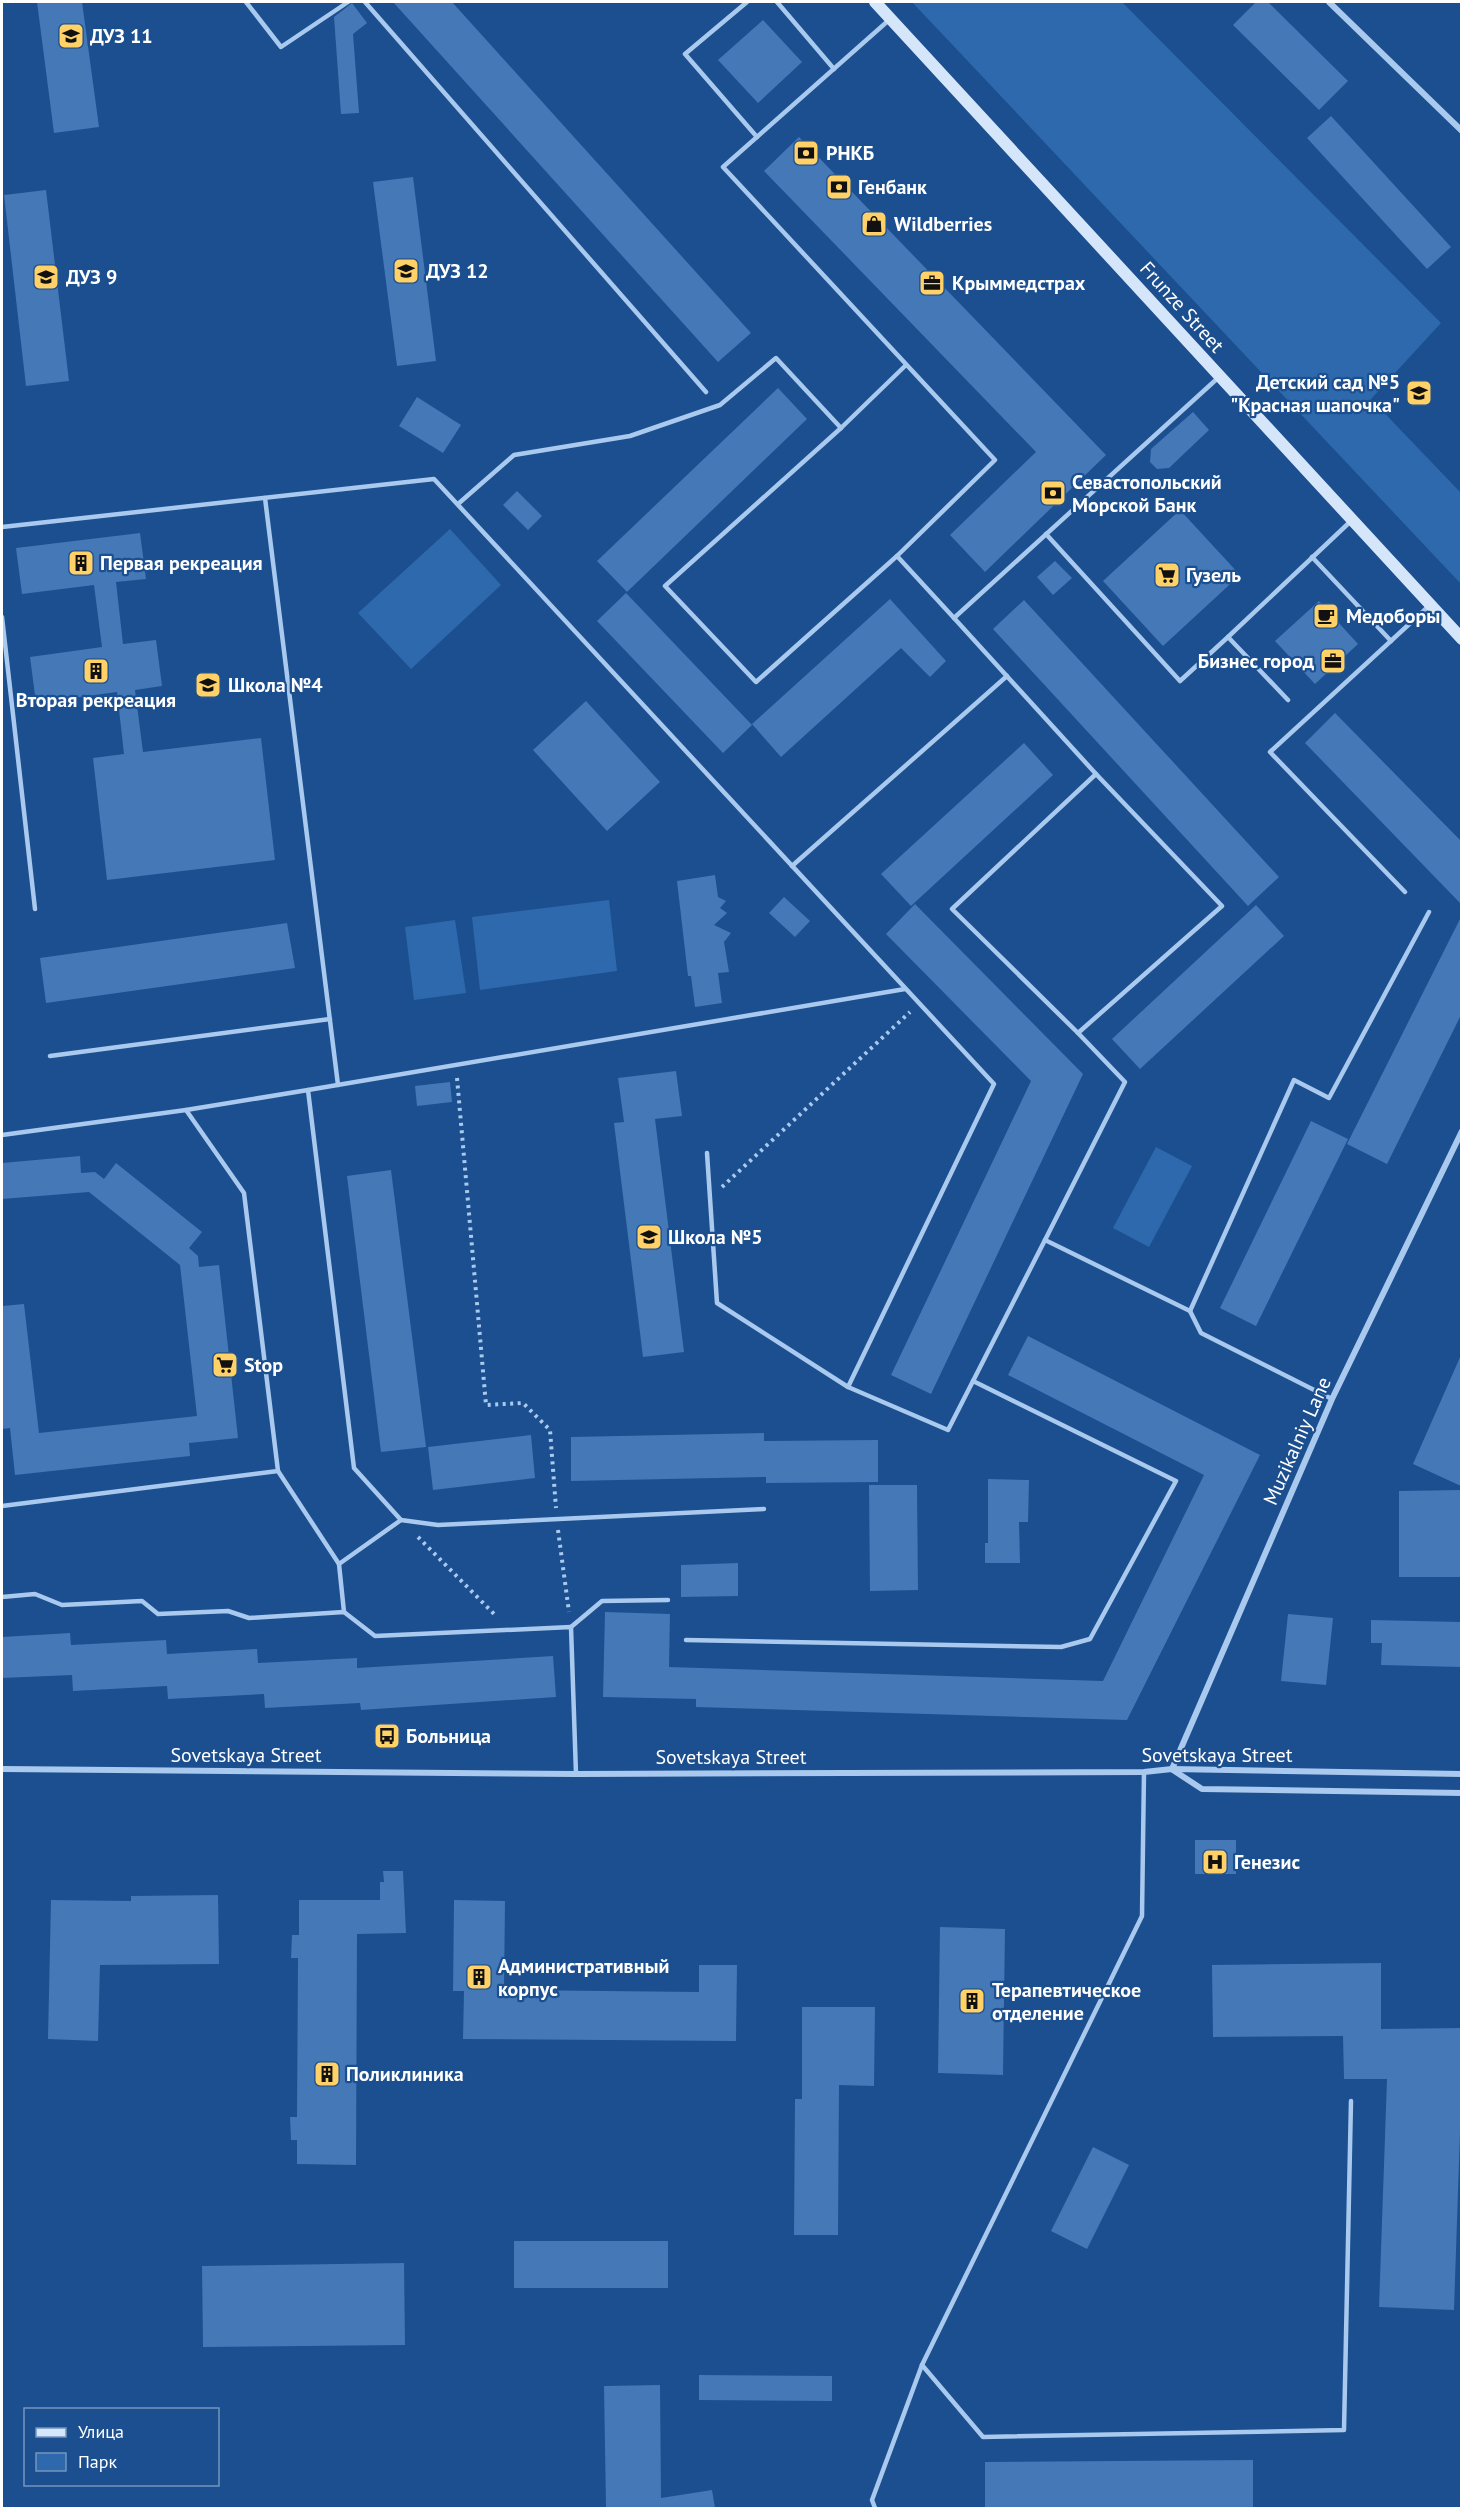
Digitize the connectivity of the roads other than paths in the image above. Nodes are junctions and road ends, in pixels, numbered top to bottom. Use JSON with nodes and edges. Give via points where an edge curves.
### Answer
{"nodes":[{"id":1,"x":246,"y":2,"type":"edge"},
{"id":2,"x":348,"y":2,"type":"edge"},
{"id":3,"x":365,"y":2,"type":"edge"},
{"id":4,"x":747,"y":2,"type":"edge"},
{"id":5,"x":777,"y":2,"type":"edge"},
{"id":6,"x":875,"y":2,"type":"edge"},
{"id":7,"x":1329,"y":2,"type":"edge"},
{"id":8,"x":891,"y":18,"type":"junction"},
{"id":9,"x":834,"y":69,"type":"junction"},
{"id":10,"x":1461,"y":131,"type":"edge"},
{"id":11,"x":757,"y":137,"type":"junction"},
{"id":12,"x":906,"y":365,"type":"junction"},
{"id":13,"x":1220,"y":377,"type":"junction"},
{"id":14,"x":706,"y":392,"type":"dead end"},
{"id":15,"x":841,"y":428,"type":"junction"},
{"id":16,"x":266,"y":498,"type":"junction"},
{"id":17,"x":458,"y":504,"type":"junction"},
{"id":18,"x":1352,"y":520,"type":"junction"},
{"id":19,"x":2,"y":527,"type":"edge"},
{"id":20,"x":1046,"y":534,"type":"junction"},
{"id":21,"x":897,"y":556,"type":"junction"},
{"id":22,"x":1312,"y":557,"type":"junction"},
{"id":23,"x":1430,"y":605,"type":"junction"},
{"id":24,"x":2,"y":617,"type":"edge"},
{"id":25,"x":954,"y":618,"type":"junction"},
{"id":26,"x":1227,"y":637,"type":"junction"},
{"id":27,"x":1461,"y":639,"type":"edge"},
{"id":28,"x":1391,"y":641,"type":"junction"},
{"id":29,"x":1007,"y":676,"type":"junction"},
{"id":30,"x":1288,"y":700,"type":"dead end"},
{"id":31,"x":1096,"y":774,"type":"junction"},
{"id":32,"x":792,"y":866,"type":"junction"},
{"id":33,"x":1406,"y":892,"type":"dead end"},
{"id":34,"x":35,"y":909,"type":"dead end"},
{"id":35,"x":1429,"y":912,"type":"dead end"},
{"id":36,"x":905,"y":989,"type":"junction"},
{"id":37,"x":330,"y":1019,"type":"junction"},
{"id":38,"x":1078,"y":1034,"type":"junction"},
{"id":39,"x":50,"y":1056,"type":"dead end"},
{"id":40,"x":338,"y":1085,"type":"junction"},
{"id":41,"x":308,"y":1090,"type":"junction"},
{"id":42,"x":186,"y":1110,"type":"junction"},
{"id":43,"x":1461,"y":1131,"type":"edge"},
{"id":44,"x":2,"y":1135,"type":"edge"},
{"id":45,"x":707,"y":1153,"type":"dead end"},
{"id":46,"x":1045,"y":1240,"type":"junction"},
{"id":47,"x":1190,"y":1311,"type":"junction"},
{"id":48,"x":973,"y":1381,"type":"junction"},
{"id":49,"x":848,"y":1387,"type":"junction"},
{"id":50,"x":1332,"y":1399,"type":"junction"},
{"id":51,"x":278,"y":1471,"type":"junction"},
{"id":52,"x":2,"y":1506,"type":"edge"},
{"id":53,"x":764,"y":1509,"type":"dead end"},
{"id":54,"x":401,"y":1520,"type":"junction"},
{"id":55,"x":339,"y":1564,"type":"junction"},
{"id":56,"x":2,"y":1597,"type":"edge"},
{"id":57,"x":668,"y":1600,"type":"dead end"},
{"id":58,"x":344,"y":1612,"type":"junction"},
{"id":59,"x":571,"y":1627,"type":"junction"},
{"id":60,"x":686,"y":1640,"type":"dead end"},
{"id":61,"x":2,"y":1769,"type":"edge"},
{"id":62,"x":1172,"y":1769,"type":"junction"},
{"id":63,"x":1144,"y":1772,"type":"junction"},
{"id":64,"x":576,"y":1774,"type":"junction"},
{"id":65,"x":1461,"y":1774,"type":"edge"},
{"id":66,"x":1461,"y":1792,"type":"edge"},
{"id":67,"x":1351,"y":2101,"type":"dead end"},
{"id":68,"x":922,"y":2365,"type":"junction"},
{"id":69,"x":875,"y":2508,"type":"edge"}],
"edges":[{"from":1,"to":2,"type":"lane","via":[[281,47]]},
{"from":3,"to":14,"type":"lane"},
{"from":4,"to":11,"type":"lane","via":[[685,54]]},
{"from":5,"to":9,"type":"lane"},
{"from":6,"to":8,"type":"main road","name":"Frunze Street"},
{"from":7,"to":10,"type":"street"},
{"from":8,"to":9,"type":"lane"},
{"from":8,"to":13,"type":"main road","name":"Frunze Street"},
{"from":9,"to":11,"type":"lane"},
{"from":11,"to":12,"type":"lane","via":[[723,167]]},
{"from":12,"to":15,"type":"lane"},
{"from":12,"to":21,"type":"lane","via":[[995,460]]},
{"from":13,"to":18,"type":"main road","name":"Frunze Street"},
{"from":13,"to":20,"type":"lane"},
{"from":15,"to":17,"type":"lane","via":[[776,358],[720,405],[630,436],[514,455]]},
{"from":15,"to":21,"type":"lane","via":[[665,586],[756,682]]},
{"from":16,"to":17,"type":"lane","via":[[434,480]]},
{"from":16,"to":19,"type":"lane"},
{"from":16,"to":37,"type":"lane"},
{"from":17,"to":32,"type":"lane"},
{"from":18,"to":22,"type":"lane"},
{"from":18,"to":23,"type":"main road","name":"Frunze Street"},
{"from":20,"to":25,"type":"lane"},
{"from":20,"to":26,"type":"lane","via":[[1180,681]]},
{"from":21,"to":25,"type":"lane"},
{"from":22,"to":26,"type":"lane"},
{"from":22,"to":28,"type":"lane"},
{"from":23,"to":27,"type":"main road","name":"Frunze Street"},
{"from":23,"to":28,"type":"lane"},
{"from":24,"to":34,"type":"lane"},
{"from":25,"to":29,"type":"lane"},
{"from":26,"to":30,"type":"lane"},
{"from":28,"to":33,"type":"lane","via":[[1270,752]]},
{"from":29,"to":31,"type":"lane"},
{"from":29,"to":32,"type":"lane"},
{"from":31,"to":38,"type":"lane","via":[[952,909]]},
{"from":31,"to":38,"type":"lane","via":[[1222,906]]},
{"from":32,"to":36,"type":"lane"},
{"from":35,"to":47,"type":"lane","via":[[1329,1098],[1294,1080]]},
{"from":36,"to":40,"type":"lane"},
{"from":36,"to":49,"type":"lane","via":[[994,1084]]},
{"from":37,"to":39,"type":"lane"},
{"from":37,"to":40,"type":"lane"},
{"from":38,"to":46,"type":"lane","via":[[1125,1082]]},
{"from":40,"to":41,"type":"lane"},
{"from":41,"to":42,"type":"lane"},
{"from":41,"to":54,"type":"lane","via":[[354,1468]]},
{"from":42,"to":44,"type":"lane"},
{"from":42,"to":51,"type":"lane","via":[[244,1193]]},
{"from":43,"to":50,"type":"street","name":"Muzikalniy Lane"},
{"from":45,"to":49,"type":"lane","via":[[717,1303]]},
{"from":46,"to":47,"type":"lane"},
{"from":46,"to":48,"type":"lane"},
{"from":47,"to":50,"type":"lane","via":[[1201,1333]]},
{"from":48,"to":49,"type":"lane","via":[[948,1430]]},
{"from":48,"to":60,"type":"lane","via":[[1176,1481],[1090,1639],[1061,1647]]},
{"from":50,"to":62,"type":"street","name":"Muzikalniy Lane"},
{"from":51,"to":52,"type":"lane"},
{"from":51,"to":55,"type":"lane"},
{"from":53,"to":54,"type":"lane","via":[[438,1525]]},
{"from":54,"to":55,"type":"lane"},
{"from":55,"to":58,"type":"lane"},
{"from":56,"to":58,"type":"lane","via":[[35,1594],[62,1605],[142,1601],[158,1614],[228,1611],[249,1618]]},
{"from":57,"to":59,"type":"lane","via":[[602,1601]]},
{"from":58,"to":59,"type":"lane","via":[[375,1636]]},
{"from":59,"to":64,"type":"lane"},
{"from":61,"to":64,"type":"street","name":"Sovetskaya Street"},
{"from":62,"to":63,"type":"street","name":"Sovetskaya Street"},
{"from":62,"to":65,"type":"street","name":"Sovetskaya Street"},
{"from":62,"to":66,"type":"street","via":[[1202,1789]]},
{"from":63,"to":64,"type":"street","name":"Sovetskaya Street"},
{"from":63,"to":68,"type":"lane","via":[[1142,1916]]},
{"from":67,"to":68,"type":"lane","via":[[1344,2430],[983,2437]]},
{"from":68,"to":69,"type":"lane","via":[[872,2500]]}]}
